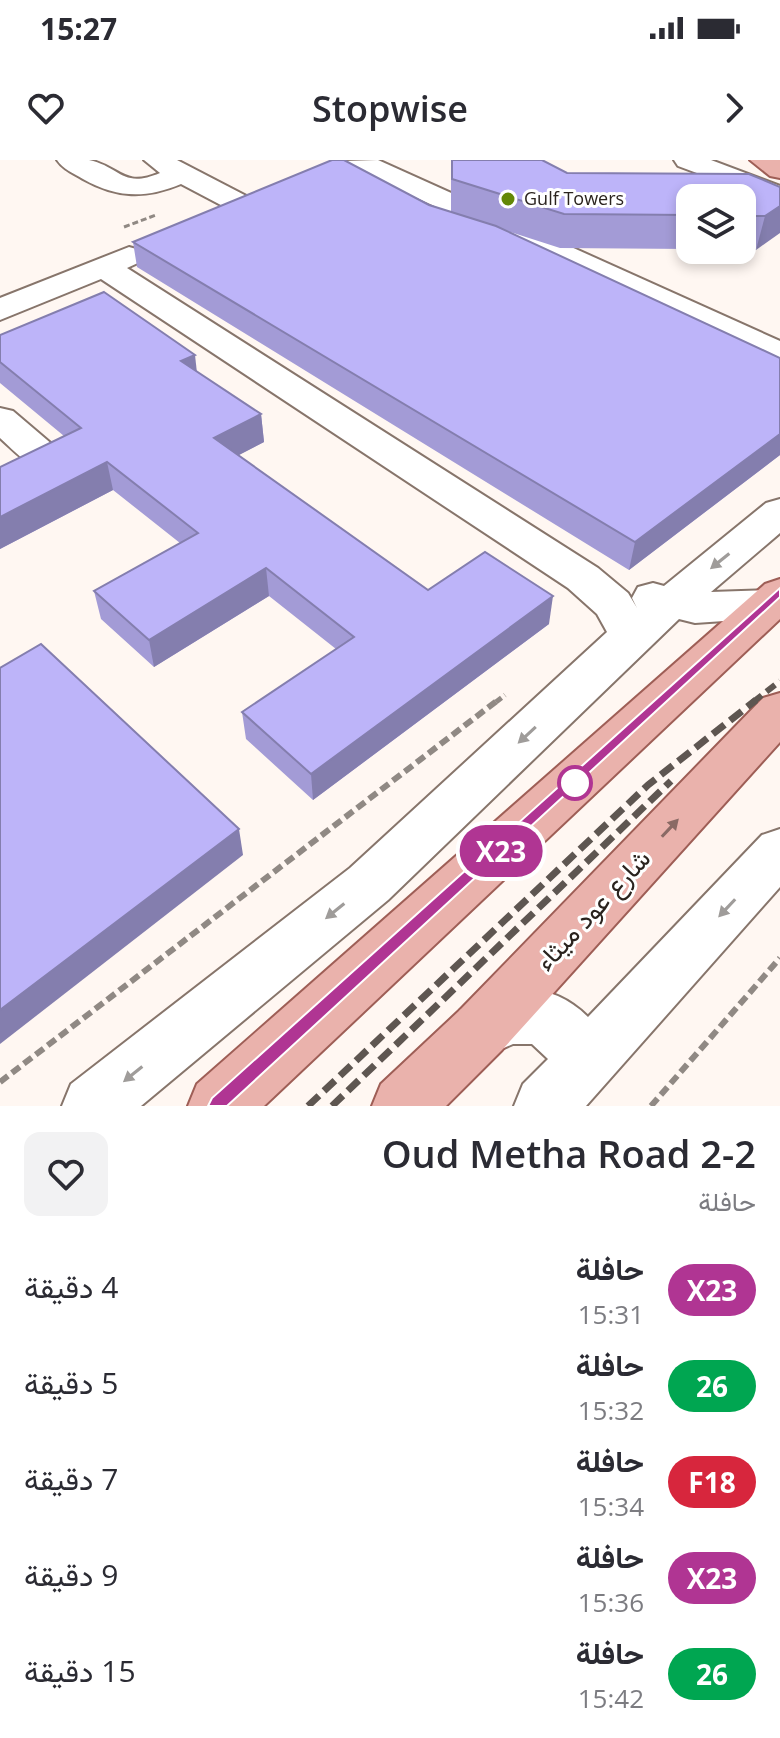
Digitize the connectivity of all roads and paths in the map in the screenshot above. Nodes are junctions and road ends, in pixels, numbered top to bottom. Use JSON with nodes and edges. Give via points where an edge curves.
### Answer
{"nodes":[{"id":1,"x":70,"y":160,"type":"edge"},
{"id":2,"x":157,"y":160,"type":"edge"},
{"id":3,"x":687,"y":160,"type":"edge"},
{"id":4,"x":763,"y":160,"type":"edge"},
{"id":5,"x":351,"y":165,"type":"edge"},
{"id":6,"x":780,"y":170,"type":"edge"},
{"id":7,"x":183,"y":173,"type":"junction"},
{"id":8,"x":780,"y":196,"type":"edge"},
{"id":9,"x":458,"y":207,"type":"edge"},
{"id":10,"x":218,"y":219,"type":"edge"},
{"id":11,"x":161,"y":243,"type":"edge"},
{"id":12,"x":104,"y":267,"type":"junction"},
{"id":13,"x":0,"y":310,"type":"edge"},
{"id":14,"x":778,"y":359,"type":"edge"},
{"id":15,"x":0,"y":419,"type":"edge"},
{"id":16,"x":47,"y":459,"type":"edge"},
{"id":17,"x":780,"y":512,"type":"edge"},
{"id":18,"x":583,"y":578,"type":"junction"},
{"id":19,"x":774,"y":599,"type":"edge"},
{"id":20,"x":668,"y":603,"type":"junction"},
{"id":21,"x":631,"y":636,"type":"junction"},
{"id":22,"x":514,"y":688,"type":"dead end"},
{"id":23,"x":780,"y":711,"type":"edge"},
{"id":24,"x":780,"y":851,"type":"edge"},
{"id":25,"x":780,"y":958,"type":"edge"},
{"id":26,"x":481,"y":1030,"type":"junction"},
{"id":27,"x":585,"y":1063,"type":"junction"},
{"id":28,"x":0,"y":1082,"type":"edge"},
{"id":29,"x":93,"y":1106,"type":"edge"},
{"id":30,"x":219,"y":1106,"type":"edge"},
{"id":31,"x":403,"y":1106,"type":"edge"},
{"id":32,"x":545,"y":1106,"type":"edge"},
{"id":33,"x":651,"y":1106,"type":"edge"}],
"edges":[{"from":1,"to":7,"type":"street","via":[[125,189],[152,187]]},
{"from":2,"to":7,"type":"street"},
{"from":3,"to":8,"type":"street"},
{"from":4,"to":6,"type":"main road"},
{"from":5,"to":9,"type":"street"},
{"from":5,"to":14,"type":"street","via":[[440,221],[544,255]]},
{"from":7,"to":10,"type":"street","via":[[260,201]]},
{"from":11,"to":12,"type":"street"},
{"from":12,"to":13,"type":"street"},
{"from":12,"to":18,"type":"street"},
{"from":15,"to":16,"type":"street"},
{"from":17,"to":20,"type":"street","one_way":true},
{"from":18,"to":20,"type":"street"},
{"from":18,"to":21,"type":"street","via":[[613,604]]},
{"from":19,"to":20,"type":"street","via":[[723,609]]},
{"from":19,"to":30,"type":"main road"},
{"from":20,"to":21,"type":"street"},
{"from":21,"to":29,"type":"street","one_way":true,"via":[[369,884]]},
{"from":22,"to":28,"type":"path"},
{"from":26,"to":23,"type":"main road","name":"شارع عود ميثاء","one_way":true},
{"from":24,"to":27,"type":"street","one_way":true},
{"from":25,"to":33,"type":"path"},
{"from":26,"to":27,"type":"street","via":[[501,1017],[526,1015],[552,1022],[572,1039]]},
{"from":26,"to":31,"type":"main road","name":"شارع عود ميثاء"},
{"from":27,"to":32,"type":"street"}]}
